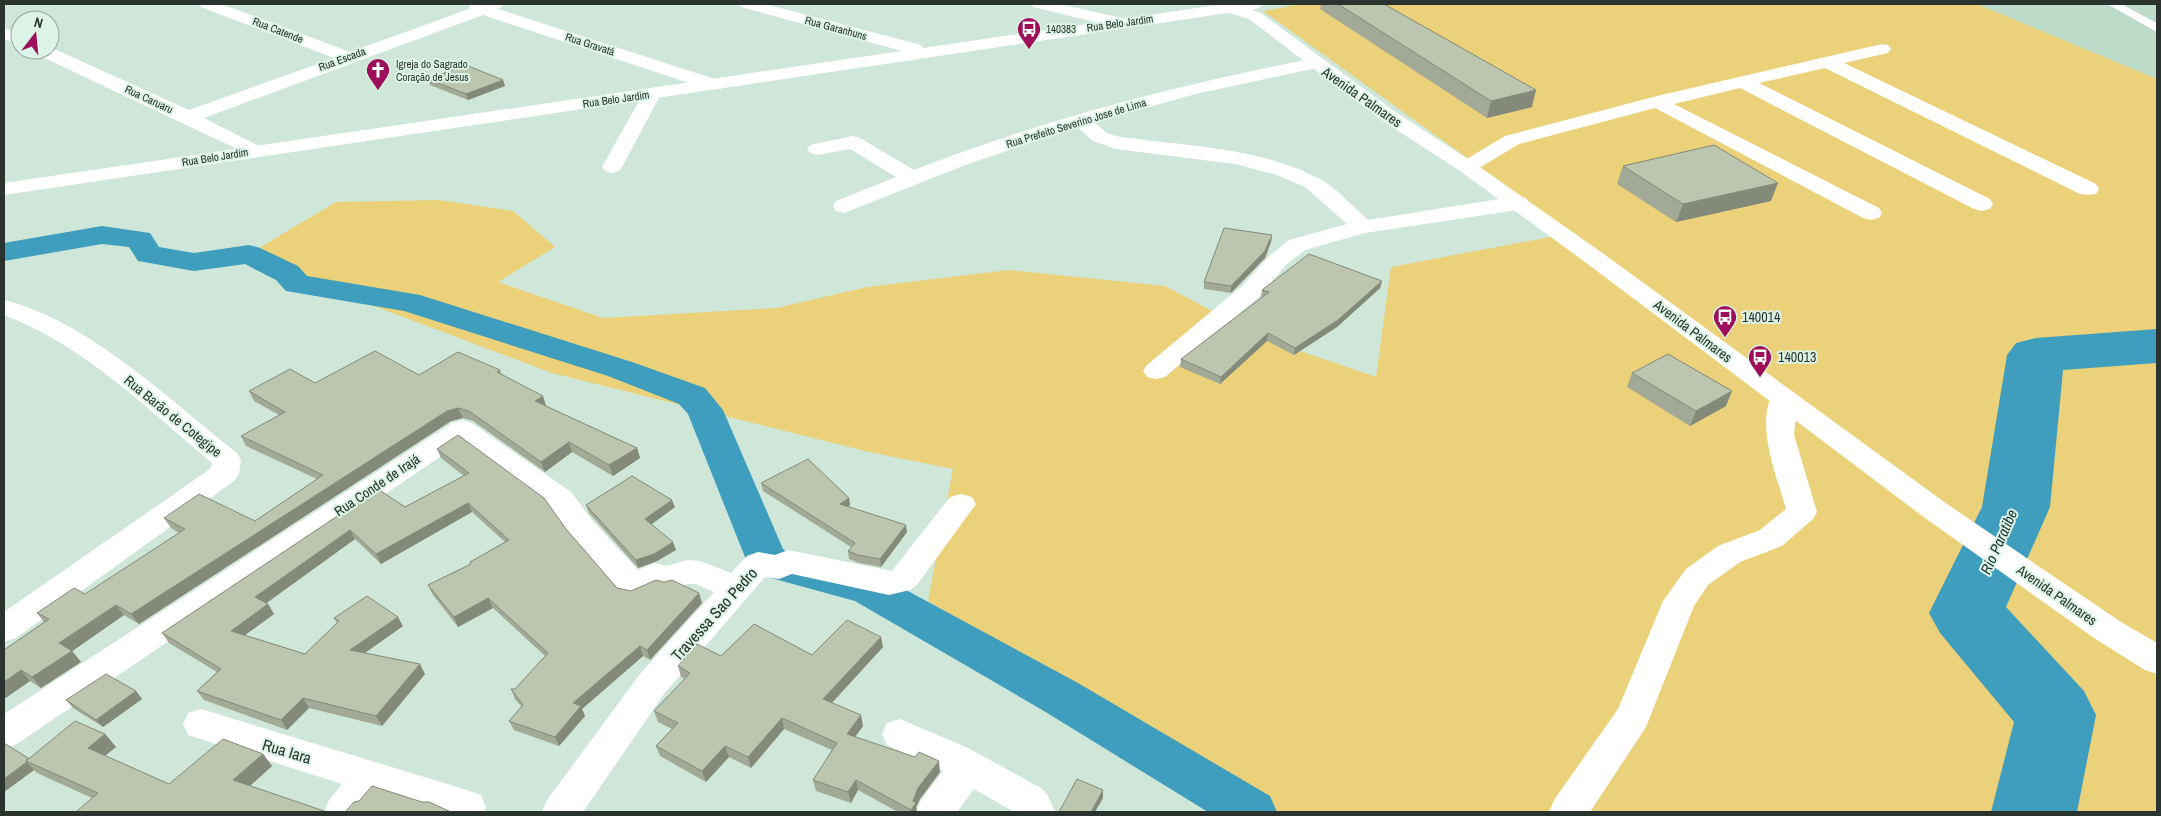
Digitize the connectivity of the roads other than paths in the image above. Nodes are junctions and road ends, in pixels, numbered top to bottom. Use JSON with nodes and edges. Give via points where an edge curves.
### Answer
{"nodes":[{"id":1,"x":207,"y":4,"type":"edge"},
{"id":2,"x":748,"y":4,"type":"edge"},
{"id":3,"x":1039,"y":4,"type":"edge"},
{"id":4,"x":2112,"y":4,"type":"edge"},
{"id":5,"x":482,"y":5,"type":"edge"},
{"id":6,"x":1226,"y":6,"type":"edge"},
{"id":7,"x":1254,"y":7,"type":"edge"},
{"id":8,"x":1120,"y":23,"type":"junction"},
{"id":9,"x":2157,"y":28,"type":"edge"},
{"id":10,"x":1882,"y":49,"type":"dead end"},
{"id":11,"x":925,"y":52,"type":"junction"},
{"id":12,"x":348,"y":57,"type":"junction"},
{"id":13,"x":60,"y":58,"type":"edge"},
{"id":14,"x":1827,"y":62,"type":"junction"},
{"id":15,"x":1314,"y":63,"type":"junction"},
{"id":16,"x":1742,"y":82,"type":"junction"},
{"id":17,"x":714,"y":85,"type":"junction"},
{"id":18,"x":652,"y":94,"type":"junction"},
{"id":19,"x":1657,"y":102,"type":"junction"},
{"id":20,"x":188,"y":117,"type":"junction"},
{"id":21,"x":1079,"y":120,"type":"junction"},
{"id":22,"x":817,"y":149,"type":"dead end"},
{"id":23,"x":254,"y":151,"type":"junction"},
{"id":24,"x":612,"y":167,"type":"dead end"},
{"id":25,"x":1467,"y":167,"type":"junction"},
{"id":26,"x":913,"y":178,"type":"junction"},
{"id":27,"x":2088,"y":188,"type":"dead end"},
{"id":28,"x":4,"y":189,"type":"edge"},
{"id":29,"x":1518,"y":203,"type":"junction"},
{"id":30,"x":1982,"y":204,"type":"dead end"},
{"id":31,"x":844,"y":206,"type":"dead end"},
{"id":32,"x":1872,"y":213,"type":"dead end"},
{"id":33,"x":1363,"y":227,"type":"junction"},
{"id":34,"x":4,"y":307,"type":"edge"},
{"id":35,"x":1156,"y":371,"type":"dead end"},
{"id":36,"x":1784,"y":398,"type":"junction"},
{"id":37,"x":961,"y":504,"type":"dead end"},
{"id":38,"x":761,"y":572,"type":"junction"},
{"id":39,"x":4,"y":629,"type":"edge"},
{"id":40,"x":2157,"y":660,"type":"edge"},
{"id":41,"x":201,"y":724,"type":"dead end"},
{"id":42,"x":4,"y":732,"type":"edge"},
{"id":43,"x":900,"y":734,"type":"dead end"},
{"id":44,"x":968,"y":768,"type":"junction"},
{"id":45,"x":372,"y":777,"type":"junction"},
{"id":46,"x":468,"y":807,"type":"dead end"},
{"id":47,"x":343,"y":812,"type":"edge"},
{"id":48,"x":561,"y":812,"type":"edge"},
{"id":49,"x":935,"y":812,"type":"edge"},
{"id":50,"x":1036,"y":812,"type":"edge"},
{"id":51,"x":1568,"y":812,"type":"edge"}],
"edges":[{"from":1,"to":12,"type":"street","name":"Rua Catende"},
{"from":2,"to":11,"type":"street","name":"Rua Garanhuns"},
{"from":3,"to":8,"type":"street"},
{"from":4,"to":9,"type":"lane"},
{"from":5,"to":12,"type":"street","name":"Rua Escada"},
{"from":5,"to":17,"type":"street","name":"Rua Gravatá"},
{"from":6,"to":7,"type":"street","name":"Avenida Palmares"},
{"from":6,"to":8,"type":"street","name":"Rua Belo Jardim"},
{"from":7,"to":15,"type":"street","name":"Avenida Palmares"},
{"from":8,"to":11,"type":"street","name":"Rua Belo Jardim"},
{"from":10,"to":14,"type":"street"},
{"from":11,"to":17,"type":"street","name":"Rua Belo Jardim"},
{"from":12,"to":20,"type":"street","name":"Rua Escada"},
{"from":13,"to":20,"type":"street","name":"Rua Caruaru"},
{"from":14,"to":16,"type":"street"},
{"from":14,"to":27,"type":"street"},
{"from":15,"to":21,"type":"street","name":"Rua Prefeito Severino Jose de Lima","via":[[1207,85]]},
{"from":15,"to":25,"type":"street","name":"Avenida Palmares","via":[[1386,116]]},
{"from":16,"to":19,"type":"street"},
{"from":16,"to":30,"type":"street"},
{"from":17,"to":18,"type":"street","name":"Rua Belo Jardim"},
{"from":18,"to":23,"type":"street","name":"Rua Belo Jardim"},
{"from":18,"to":24,"type":"street"},
{"from":19,"to":25,"type":"street","via":[[1512,140]]},
{"from":19,"to":32,"type":"street"},
{"from":20,"to":23,"type":"street","name":"Rua Caruaru"},
{"from":21,"to":26,"type":"street","name":"Rua Prefeito Severino Jose de Lima"},
{"from":21,"to":33,"type":"street","via":[[1100,137],[1116,143],[1236,158],[1296,176],[1312,183]]},
{"from":22,"to":26,"type":"street","via":[[853,142]]},
{"from":23,"to":28,"type":"street","name":"Rua Belo Jardim"},
{"from":25,"to":29,"type":"street","name":"Avenida Palmares"},
{"from":26,"to":31,"type":"street","name":"Rua Prefeito Severino Jose de Lima"},
{"from":29,"to":33,"type":"street"},
{"from":29,"to":36,"type":"street","name":"Avenida Palmares"},
{"from":33,"to":35,"type":"street","via":[[1297,245],[1278,260],[1252,290]]},
{"from":34,"to":39,"type":"street","name":"Rua Barão de Cotegipe","via":[[31,317],[92,351],[227,460],[224,474]]},
{"from":36,"to":40,"type":"street","name":"Avenida Palmares","via":[[1957,525]]},
{"from":36,"to":51,"type":"street","via":[[1780,435],[1802,512],[1771,538],[1729,554],[1697,577],[1679,601],[1633,716]]},
{"from":37,"to":38,"type":"street","via":[[906,577],[898,582]]},
{"from":38,"to":42,"type":"street","name":"Rua Conde de Irajá","via":[[692,572],[667,578],[655,575],[634,587],[560,500],[462,429]]},
{"from":38,"to":48,"type":"street","name":"Travessa Sao Pedro","via":[[652,684]]},
{"from":41,"to":45,"type":"street","name":"Rua Iara"},
{"from":43,"to":44,"type":"street"},
{"from":44,"to":49,"type":"street"},
{"from":44,"to":50,"type":"street","via":[[1027,800]]},
{"from":45,"to":46,"type":"street","name":"Rua Iara"},
{"from":45,"to":47,"type":"street"}]}
